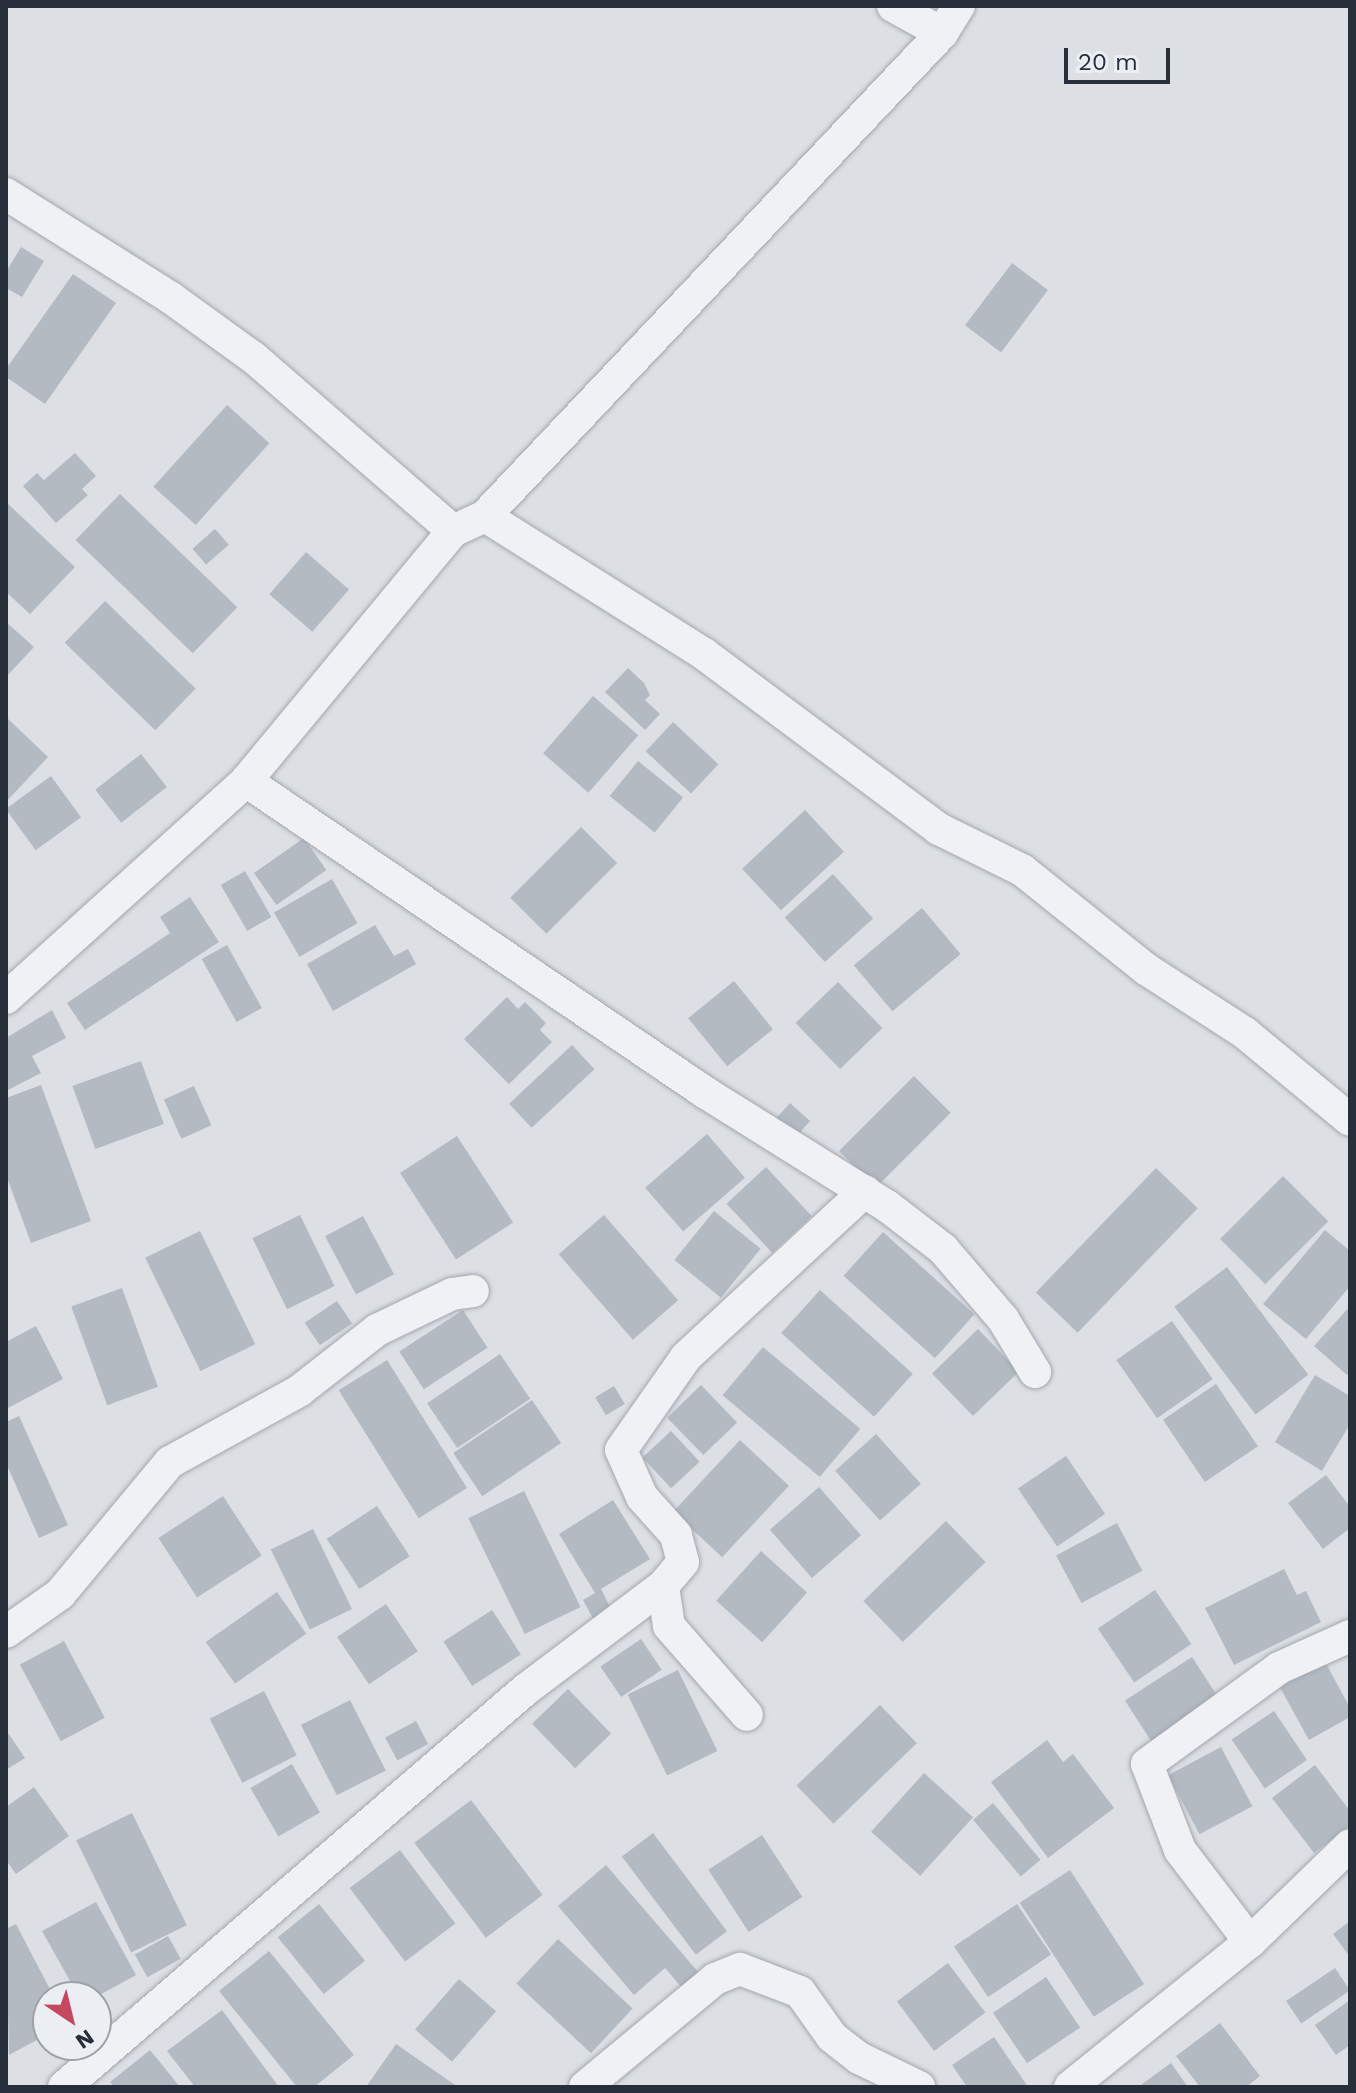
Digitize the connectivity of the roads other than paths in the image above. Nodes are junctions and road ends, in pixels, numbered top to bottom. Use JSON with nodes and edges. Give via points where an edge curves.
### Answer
{"nodes":[{"id":1,"x":893,"y":6,"type":"edge"},
{"id":2,"x":959,"y":6,"type":"edge"},
{"id":3,"x":942,"y":33,"type":"junction"},
{"id":4,"x":6,"y":194,"type":"edge"},
{"id":5,"x":485,"y":516,"type":"junction"},
{"id":6,"x":453,"y":531,"type":"junction"},
{"id":7,"x":246,"y":781,"type":"junction"},
{"id":8,"x":6,"y":998,"type":"edge"},
{"id":9,"x":1350,"y":1120,"type":"edge"},
{"id":10,"x":865,"y":1191,"type":"junction"},
{"id":11,"x":473,"y":1291,"type":"dead end"},
{"id":12,"x":1035,"y":1372,"type":"dead end"},
{"id":13,"x":663,"y":1586,"type":"junction"},
{"id":14,"x":6,"y":1632,"type":"edge"},
{"id":15,"x":1350,"y":1636,"type":"edge"},
{"id":16,"x":747,"y":1715,"type":"dead end"},
{"id":17,"x":1350,"y":1845,"type":"edge"},
{"id":18,"x":1250,"y":1942,"type":"junction"},
{"id":19,"x":64,"y":2087,"type":"edge"},
{"id":20,"x":585,"y":2087,"type":"edge"},
{"id":21,"x":919,"y":2087,"type":"edge"},
{"id":22,"x":1070,"y":2087,"type":"edge"}],
"edges":[{"from":1,"to":3,"type":"street"},
{"from":2,"to":3,"type":"street"},
{"from":3,"to":5,"type":"street"},
{"from":4,"to":6,"type":"street","via":[[171,298],[254,358]]},
{"from":5,"to":6,"type":"street"},
{"from":5,"to":9,"type":"street","via":[[704,654],[939,829],[1022,870],[1146,969],[1245,1033]]},
{"from":6,"to":7,"type":"street"},
{"from":7,"to":8,"type":"street"},
{"from":7,"to":10,"type":"street","via":[[706,1093]]},
{"from":10,"to":12,"type":"street","via":[[943,1249],[1003,1319]]},
{"from":10,"to":13,"type":"street","via":[[686,1357],[621,1450],[642,1497],[676,1535],[683,1562]]},
{"from":11,"to":14,"type":"street","via":[[452,1294],[377,1330],[299,1391],[170,1462],[60,1594]]},
{"from":13,"to":16,"type":"street","via":[[669,1626]]},
{"from":13,"to":19,"type":"street","via":[[525,1690]]},
{"from":15,"to":18,"type":"street","via":[[1279,1668],[1147,1764],[1180,1850]]},
{"from":17,"to":18,"type":"street"},
{"from":18,"to":22,"type":"street"},
{"from":20,"to":21,"type":"street","via":[[715,1979],[740,1969],[800,1992],[832,2037],[859,2058]]}]}
